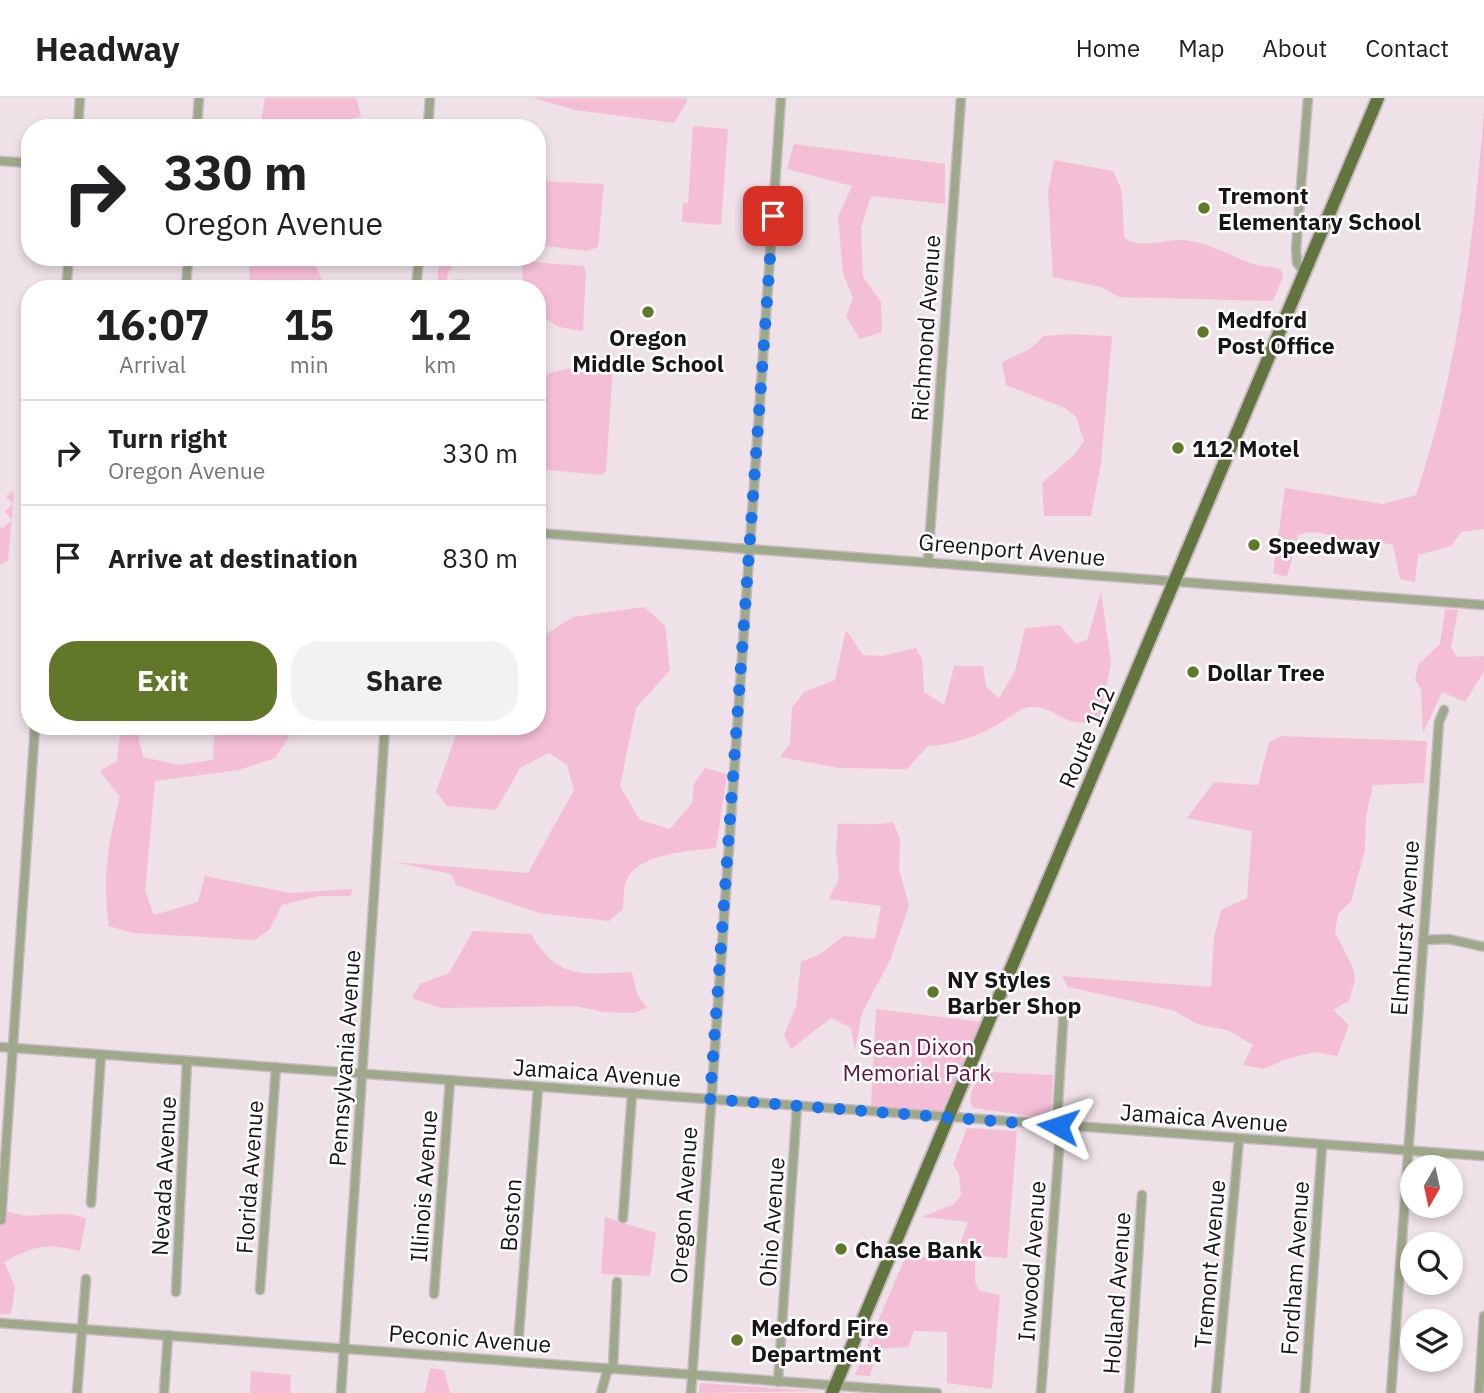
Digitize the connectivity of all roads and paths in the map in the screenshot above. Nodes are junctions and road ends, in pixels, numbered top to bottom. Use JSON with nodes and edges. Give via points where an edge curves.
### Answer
{"nodes":[{"id":1,"x":80,"y":98,"type":"edge"},
{"id":2,"x":199,"y":98,"type":"edge"},
{"id":3,"x":430,"y":98,"type":"edge"},
{"id":4,"x":782,"y":98,"type":"edge"},
{"id":5,"x":961,"y":98,"type":"edge"},
{"id":6,"x":1308,"y":98,"type":"edge"},
{"id":7,"x":1378,"y":98,"type":"edge"},
{"id":8,"x":79,"y":119,"type":"edge"},
{"id":9,"x":198,"y":119,"type":"edge"},
{"id":10,"x":429,"y":119,"type":"edge"},
{"id":11,"x":0,"y":161,"type":"edge"},
{"id":12,"x":21,"y":162,"type":"edge"},
{"id":13,"x":1304,"y":273,"type":"junction"},
{"id":14,"x":546,"y":534,"type":"edge"},
{"id":15,"x":749,"y":549,"type":"junction"},
{"id":16,"x":928,"y":562,"type":"junction"},
{"id":17,"x":1174,"y":582,"type":"junction"},
{"id":18,"x":1484,"y":605,"type":"edge"},
{"id":19,"x":1444,"y":710,"type":"dead end"},
{"id":20,"x":34,"y":735,"type":"edge"},
{"id":21,"x":384,"y":735,"type":"edge"},
{"id":22,"x":1423,"y":940,"type":"junction"},
{"id":23,"x":1484,"y":947,"type":"edge"},
{"id":24,"x":1064,"y":1007,"type":"dead end"},
{"id":25,"x":0,"y":1047,"type":"edge"},
{"id":26,"x":12,"y":1048,"type":"junction"},
{"id":27,"x":102,"y":1055,"type":"junction"},
{"id":28,"x":187,"y":1061,"type":"junction"},
{"id":29,"x":275,"y":1068,"type":"junction"},
{"id":30,"x":362,"y":1074,"type":"junction"},
{"id":31,"x":450,"y":1080,"type":"junction"},
{"id":32,"x":538,"y":1087,"type":"junction"},
{"id":33,"x":632,"y":1094,"type":"junction"},
{"id":34,"x":710,"y":1099,"type":"junction"},
{"id":35,"x":797,"y":1106,"type":"junction"},
{"id":36,"x":948,"y":1117,"type":"junction"},
{"id":37,"x":1058,"y":1126,"type":"junction"},
{"id":38,"x":1239,"y":1139,"type":"junction"},
{"id":39,"x":1322,"y":1145,"type":"junction"},
{"id":40,"x":1408,"y":1151,"type":"junction"},
{"id":41,"x":1484,"y":1156,"type":"edge"},
{"id":42,"x":1142,"y":1195,"type":"dead end"},
{"id":43,"x":91,"y":1202,"type":"dead end"},
{"id":44,"x":623,"y":1218,"type":"dead end"},
{"id":45,"x":1,"y":1220,"type":"edge"},
{"id":46,"x":86,"y":1279,"type":"dead end"},
{"id":47,"x":617,"y":1282,"type":"dead end"},
{"id":48,"x":260,"y":1290,"type":"dead end"},
{"id":49,"x":176,"y":1292,"type":"dead end"},
{"id":50,"x":433,"y":1294,"type":"dead end"},
{"id":51,"x":1484,"y":1316,"type":"edge"},
{"id":52,"x":0,"y":1323,"type":"edge"},
{"id":53,"x":82,"y":1329,"type":"junction"},
{"id":54,"x":168,"y":1335,"type":"junction"},
{"id":55,"x":518,"y":1346,"type":"dead end"},
{"id":56,"x":344,"y":1348,"type":"junction"},
{"id":57,"x":613,"y":1367,"type":"junction"},
{"id":58,"x":692,"y":1376,"type":"junction"},
{"id":59,"x":778,"y":1382,"type":"junction"},
{"id":60,"x":833,"y":1390,"type":"edge"},
{"id":61,"x":870,"y":1391,"type":"edge"},
{"id":62,"x":77,"y":1393,"type":"edge"},
{"id":63,"x":163,"y":1393,"type":"edge"},
{"id":64,"x":341,"y":1393,"type":"edge"},
{"id":65,"x":601,"y":1393,"type":"edge"},
{"id":66,"x":691,"y":1393,"type":"edge"},
{"id":67,"x":937,"y":1393,"type":"edge"},
{"id":68,"x":1041,"y":1393,"type":"edge"},
{"id":69,"x":1129,"y":1393,"type":"edge"},
{"id":70,"x":1216,"y":1393,"type":"edge"},
{"id":71,"x":1305,"y":1393,"type":"edge"},
{"id":72,"x":1391,"y":1393,"type":"edge"},
{"id":73,"x":1479,"y":1393,"type":"edge"}],
"edges":[{"from":1,"to":8,"type":"street"},
{"from":2,"to":9,"type":"street"},
{"from":3,"to":10,"type":"street"},
{"from":4,"to":15,"type":"street","name":"Oregon Avenue"},
{"from":5,"to":16,"type":"street","name":"Richmond Avenue"},
{"from":6,"to":13,"type":"street","via":[[1296,249]]},
{"from":7,"to":13,"type":"main road","name":"Route 112"},
{"from":11,"to":12,"type":"street"},
{"from":13,"to":17,"type":"main road","name":"Route 112"},
{"from":14,"to":15,"type":"street","name":"Greenport Avenue"},
{"from":15,"to":16,"type":"street","name":"Greenport Avenue"},
{"from":15,"to":34,"type":"street","name":"Oregon Avenue"},
{"from":16,"to":17,"type":"street","name":"Greenport Avenue"},
{"from":17,"to":18,"type":"street","name":"Greenport Avenue"},
{"from":17,"to":36,"type":"main road","name":"Route 112"},
{"from":19,"to":22,"type":"street","name":"Elmhurst Avenue","via":[[1439,722]]},
{"from":20,"to":26,"type":"street"},
{"from":21,"to":30,"type":"street","name":"Pennsylvania Avenue"},
{"from":22,"to":23,"type":"street"},
{"from":22,"to":40,"type":"street","name":"Elmhurst Avenue"},
{"from":24,"to":37,"type":"street","name":"Inwood Avenue"},
{"from":25,"to":26,"type":"street","name":"Jamaica Avenue"},
{"from":26,"to":27,"type":"street","name":"Jamaica Avenue"},
{"from":26,"to":45,"type":"street"},
{"from":27,"to":28,"type":"street","name":"Jamaica Avenue"},
{"from":27,"to":43,"type":"street"},
{"from":28,"to":29,"type":"street","name":"Jamaica Avenue"},
{"from":28,"to":49,"type":"street","name":"Nevada Avenue"},
{"from":29,"to":30,"type":"street","name":"Jamaica Avenue"},
{"from":29,"to":48,"type":"street","name":"Florida Avenue"},
{"from":30,"to":31,"type":"street","name":"Jamaica Avenue"},
{"from":30,"to":56,"type":"street","name":"Pennsylvania Avenue"},
{"from":31,"to":32,"type":"street","name":"Jamaica Avenue"},
{"from":31,"to":50,"type":"street","name":"Illinois Avenue"},
{"from":32,"to":33,"type":"street","name":"Jamaica Avenue"},
{"from":32,"to":55,"type":"street","name":"Boston"},
{"from":33,"to":34,"type":"street","name":"Jamaica Avenue"},
{"from":33,"to":44,"type":"street"},
{"from":34,"to":35,"type":"street","name":"Jamaica Avenue"},
{"from":34,"to":58,"type":"street","name":"Oregon Avenue"},
{"from":35,"to":36,"type":"street","name":"Jamaica Avenue"},
{"from":35,"to":59,"type":"street","name":"Ohio Avenue"},
{"from":36,"to":37,"type":"street","name":"Jamaica Avenue"},
{"from":36,"to":60,"type":"main road","name":"Route 112"},
{"from":37,"to":38,"type":"street","name":"Jamaica Avenue"},
{"from":37,"to":68,"type":"street","name":"Inwood Avenue"},
{"from":38,"to":39,"type":"street","name":"Jamaica Avenue"},
{"from":38,"to":70,"type":"street","name":"Tremont Avenue"},
{"from":39,"to":40,"type":"street","name":"Jamaica Avenue"},
{"from":39,"to":71,"type":"street","name":"Fordham Avenue"},
{"from":40,"to":41,"type":"street","name":"Jamaica Avenue"},
{"from":40,"to":72,"type":"street","name":"Elmhurst Avenue"},
{"from":42,"to":69,"type":"street","name":"Holland Avenue"},
{"from":46,"to":53,"type":"street"},
{"from":47,"to":57,"type":"street"},
{"from":51,"to":73,"type":"street"},
{"from":52,"to":53,"type":"street","name":"Peconic Avenue"},
{"from":53,"to":54,"type":"street","name":"Peconic Avenue"},
{"from":53,"to":62,"type":"street"},
{"from":54,"to":56,"type":"street","name":"Peconic Avenue"},
{"from":54,"to":63,"type":"street"},
{"from":56,"to":57,"type":"street","name":"Peconic Avenue"},
{"from":56,"to":64,"type":"street","name":"Pennsylvania Avenue"},
{"from":57,"to":58,"type":"street","name":"Peconic Avenue"},
{"from":57,"to":65,"type":"street"},
{"from":58,"to":59,"type":"street","name":"Peconic Avenue"},
{"from":58,"to":66,"type":"street","name":"Oregon Avenue"},
{"from":59,"to":60,"type":"street","name":"Peconic Avenue"},
{"from":60,"to":61,"type":"street","name":"Peconic Avenue"},
{"from":61,"to":67,"type":"street","name":"Peconic Avenue"}]}
